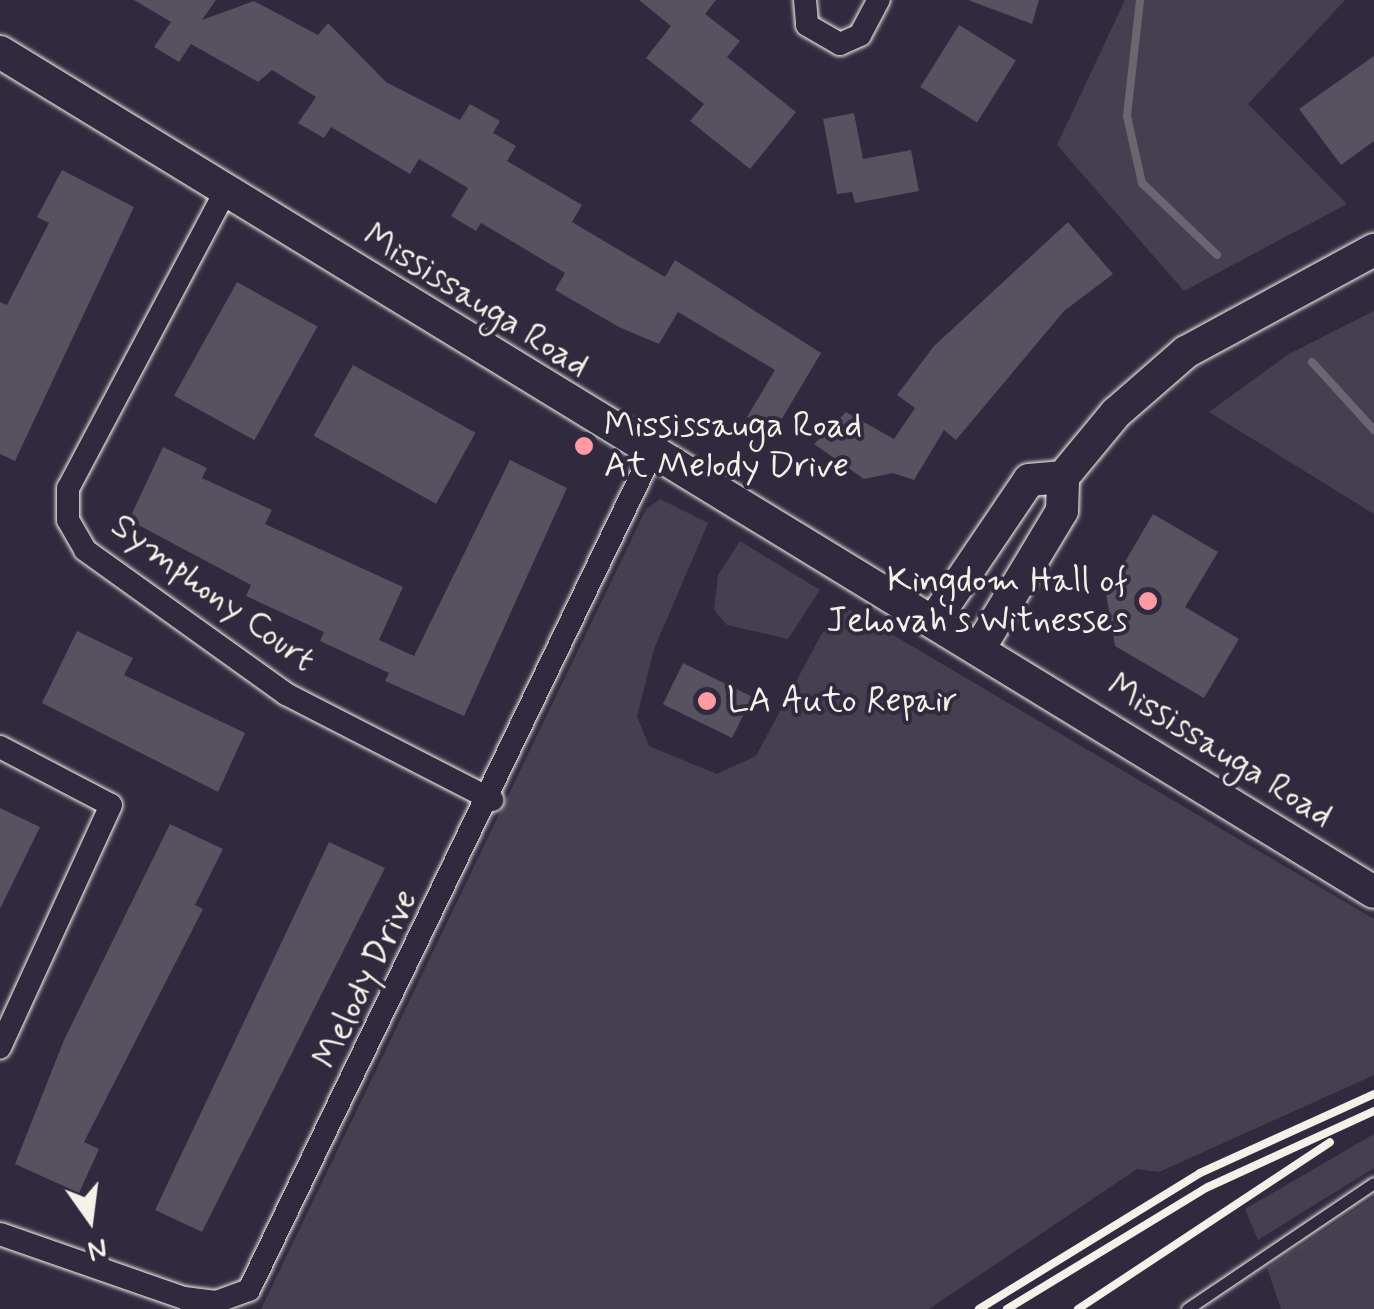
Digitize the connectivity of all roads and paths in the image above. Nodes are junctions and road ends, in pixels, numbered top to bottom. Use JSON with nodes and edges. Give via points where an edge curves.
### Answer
{"nodes":[{"id":1,"x":805,"y":0,"type":"edge"},
{"id":2,"x":880,"y":0,"type":"edge"},
{"id":3,"x":1,"y":56,"type":"edge"},
{"id":4,"x":224,"y":192,"type":"junction"},
{"id":5,"x":1374,"y":250,"type":"edge"},
{"id":6,"x":650,"y":457,"type":"junction"},
{"id":7,"x":1063,"y":477,"type":"junction"},
{"id":8,"x":933,"y":622,"type":"junction"},
{"id":9,"x":979,"y":649,"type":"junction"},
{"id":10,"x":0,"y":747,"type":"edge"},
{"id":11,"x":492,"y":800,"type":"junction"},
{"id":12,"x":1374,"y":892,"type":"edge"},
{"id":13,"x":0,"y":1048,"type":"edge"},
{"id":14,"x":1374,"y":1183,"type":"edge"},
{"id":15,"x":0,"y":1234,"type":"edge"},
{"id":16,"x":1187,"y":1309,"type":"edge"}],
"edges":[{"from":1,"to":2,"type":"street","via":[[808,25],[840,44],[860,36]]},
{"from":3,"to":4,"type":"main road","name":"Mississauga Road"},
{"from":4,"to":6,"type":"main road","name":"Mississauga Road"},
{"from":4,"to":11,"type":"street","name":"Symphony Court","via":[[68,488],[68,520],[84,550],[286,694]]},
{"from":5,"to":7,"type":"main road","via":[[1186,352],[1116,413]]},
{"from":6,"to":8,"type":"main road","name":"Mississauga Road"},
{"from":6,"to":11,"type":"street","name":"Melody Drive"},
{"from":7,"to":8,"type":"main road","via":[[1029,480]]},
{"from":7,"to":9,"type":"main road","via":[[1062,511]]},
{"from":8,"to":9,"type":"main road","name":"Mississauga Road"},
{"from":9,"to":12,"type":"main road","name":"Mississauga Road"},
{"from":10,"to":13,"type":"street","via":[[112,805]]},
{"from":11,"to":15,"type":"street","name":"Melody Drive","via":[[249,1290],[216,1302],[184,1298]]},
{"from":14,"to":16,"type":"lane"}]}
